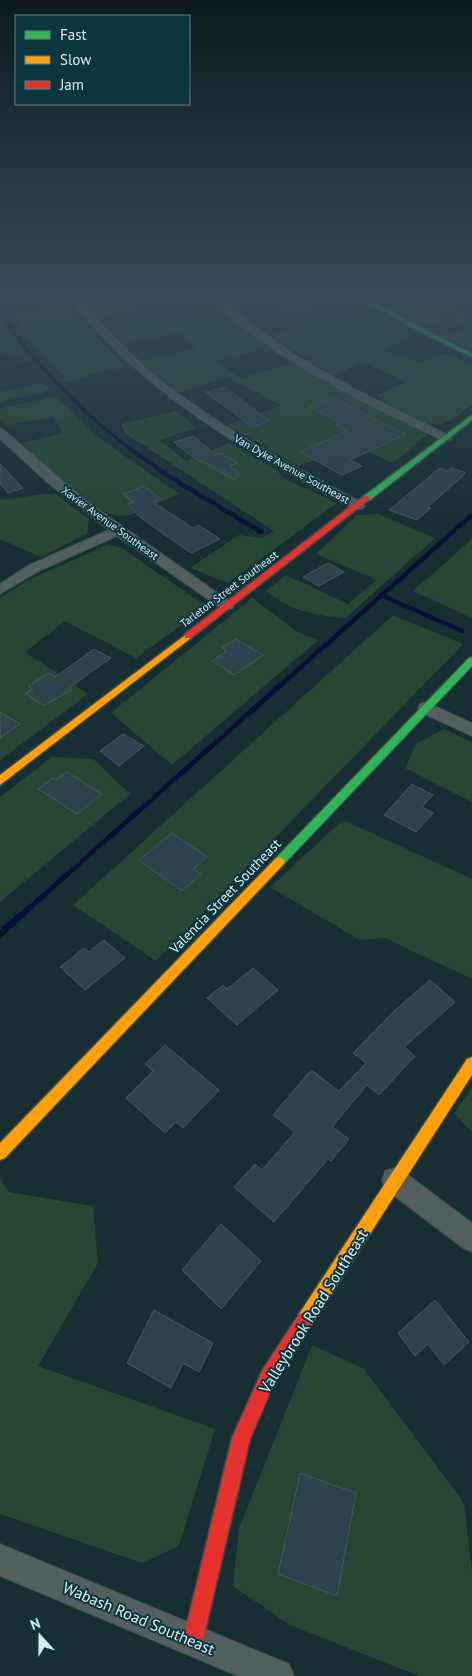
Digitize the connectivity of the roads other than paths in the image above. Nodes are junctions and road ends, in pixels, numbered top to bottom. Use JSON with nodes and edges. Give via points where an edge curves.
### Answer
{"nodes":[{"id":1,"x":144,"y":370,"type":"edge"},
{"id":2,"x":313,"y":370,"type":"edge"},
{"id":3,"x":472,"y":418,"type":"edge"},
{"id":4,"x":0,"y":432,"type":"edge"},
{"id":5,"x":446,"y":437,"type":"junction"},
{"id":6,"x":358,"y":506,"type":"junction"},
{"id":7,"x":118,"y":531,"type":"junction"},
{"id":8,"x":0,"y":590,"type":"edge"},
{"id":9,"x":227,"y":606,"type":"junction"},
{"id":10,"x":472,"y":660,"type":"edge"},
{"id":11,"x":426,"y":708,"type":"junction"},
{"id":12,"x":472,"y":730,"type":"edge"},
{"id":13,"x":0,"y":781,"type":"edge"},
{"id":14,"x":472,"y":1064,"type":"edge"},
{"id":15,"x":0,"y":1153,"type":"edge"},
{"id":16,"x":394,"y":1180,"type":"junction"},
{"id":17,"x":472,"y":1239,"type":"edge"},
{"id":18,"x":0,"y":1560,"type":"edge"},
{"id":19,"x":192,"y":1640,"type":"junction"},
{"id":20,"x":277,"y":1676,"type":"edge"}],
"edges":[{"from":1,"to":6,"type":"street","name":"Van Dyke Avenue Southeast","via":[[183,402],[248,446]]},
{"from":2,"to":5,"type":"street"},
{"from":3,"to":5,"type":"street","name":"Tarleton Street Southeast"},
{"from":4,"to":7,"type":"street","name":"Xavier Avenue Southeast","via":[[41,472]]},
{"from":5,"to":6,"type":"street","name":"Tarleton Street Southeast"},
{"from":6,"to":9,"type":"street","name":"Tarleton Street Southeast"},
{"from":7,"to":8,"type":"street","via":[[34,568]]},
{"from":7,"to":9,"type":"street","name":"Xavier Avenue Southeast"},
{"from":9,"to":13,"type":"street","name":"Tarleton Street Southeast"},
{"from":10,"to":11,"type":"street","name":"Valencia Street Southeast"},
{"from":11,"to":12,"type":"street"},
{"from":11,"to":15,"type":"street","name":"Valencia Street Southeast"},
{"from":14,"to":16,"type":"street","name":"Valleybrook Road Southeast"},
{"from":16,"to":17,"type":"street"},
{"from":16,"to":19,"type":"street","name":"Valleybrook Road Southeast","via":[[268,1377],[242,1438]]},
{"from":18,"to":19,"type":"street","name":"Wabash Road Southeast"},
{"from":19,"to":20,"type":"street","name":"Wabash Road Southeast"}]}
